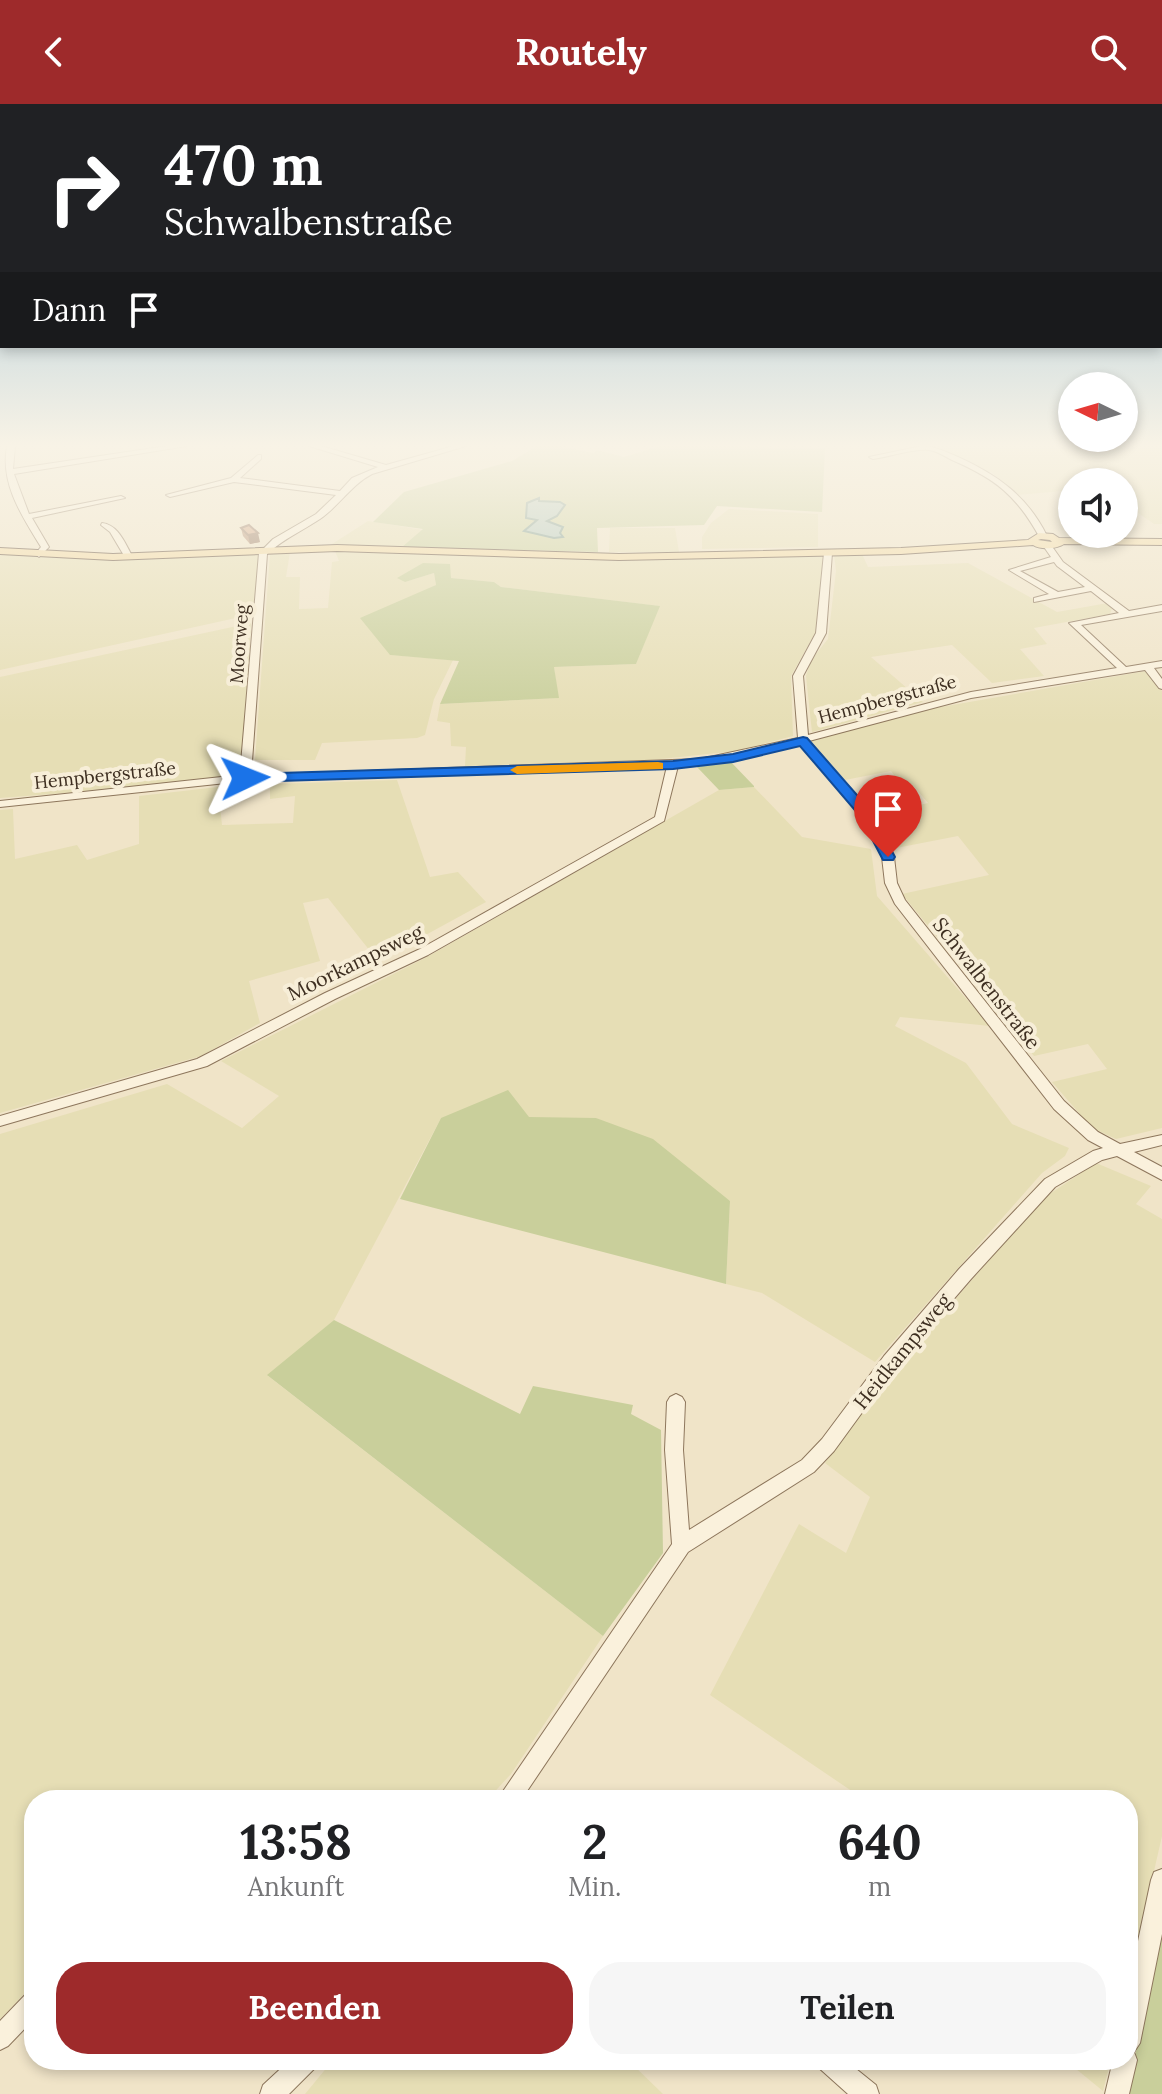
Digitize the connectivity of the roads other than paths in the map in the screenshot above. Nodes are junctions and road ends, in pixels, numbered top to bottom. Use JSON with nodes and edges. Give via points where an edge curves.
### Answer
{"nodes":[{"id":1,"x":40,"y":539,"type":"edge"},
{"id":2,"x":118,"y":539,"type":"edge"},
{"id":3,"x":283,"y":539,"type":"edge"},
{"id":4,"x":1034,"y":539,"type":"edge"},
{"id":5,"x":1033,"y":542,"type":"junction"},
{"id":6,"x":1138,"y":542,"type":"edge"},
{"id":7,"x":1162,"y":542,"type":"edge"},
{"id":8,"x":1058,"y":544,"type":"edge"},
{"id":9,"x":1048,"y":547,"type":"junction"},
{"id":10,"x":266,"y":550,"type":"junction"},
{"id":11,"x":0,"y":551,"type":"edge"},
{"id":12,"x":828,"y":553,"type":"junction"},
{"id":13,"x":39,"y":554,"type":"junction"},
{"id":14,"x":129,"y":557,"type":"junction"},
{"id":15,"x":1054,"y":559,"type":"junction"},
{"id":16,"x":1093,"y":588,"type":"junction"},
{"id":17,"x":1057,"y":595,"type":"junction"},
{"id":18,"x":1037,"y":600,"type":"dead end"},
{"id":19,"x":1162,"y":608,"type":"edge"},
{"id":20,"x":1127,"y":614,"type":"junction"},
{"id":21,"x":1162,"y":664,"type":"edge"},
{"id":22,"x":1147,"y":666,"type":"junction"},
{"id":23,"x":1124,"y":670,"type":"junction"},
{"id":24,"x":1162,"y":686,"type":"edge"},
{"id":25,"x":803,"y":741,"type":"junction"},
{"id":26,"x":673,"y":765,"type":"junction"},
{"id":27,"x":245,"y":778,"type":"junction"},
{"id":28,"x":0,"y":804,"type":"edge"},
{"id":29,"x":0,"y":1121,"type":"edge"},
{"id":30,"x":1162,"y":1140,"type":"edge"},
{"id":31,"x":1116,"y":1150,"type":"junction"},
{"id":32,"x":1162,"y":1174,"type":"edge"},
{"id":33,"x":676,"y":1402,"type":"dead end"},
{"id":34,"x":681,"y":1546,"type":"junction"},
{"id":35,"x":517,"y":1790,"type":"edge"},
{"id":36,"x":1162,"y":1880,"type":"edge"},
{"id":37,"x":1138,"y":1995,"type":"edge"},
{"id":38,"x":24,"y":2013,"type":"edge"},
{"id":39,"x":0,"y":2038,"type":"edge"},
{"id":40,"x":297,"y":2070,"type":"edge"},
{"id":41,"x":839,"y":2070,"type":"edge"},
{"id":42,"x":1123,"y":2070,"type":"edge"},
{"id":43,"x":272,"y":2094,"type":"edge"},
{"id":44,"x":867,"y":2094,"type":"edge"},
{"id":45,"x":1117,"y":2094,"type":"edge"}],
"edges":[{"from":1,"to":13,"type":"street","via":[[45,547]]},
{"from":2,"to":14,"type":"street"},
{"from":3,"to":10,"type":"street"},
{"from":4,"to":5,"type":"main road"},
{"from":5,"to":9,"type":"main road"},
{"from":5,"to":12,"type":"main road"},
{"from":6,"to":7,"type":"main road"},
{"from":8,"to":9,"type":"main road"},
{"from":9,"to":15,"type":"street"},
{"from":10,"to":12,"type":"main road","via":[[587,557]]},
{"from":10,"to":14,"type":"main road"},
{"from":10,"to":27,"type":"street","name":"Moorweg"},
{"from":11,"to":13,"type":"main road"},
{"from":12,"to":25,"type":"street","via":[[821,633],[798,676]]},
{"from":13,"to":14,"type":"main road"},
{"from":15,"to":16,"type":"street"},
{"from":15,"to":17,"type":"street","via":[[1013,570]]},
{"from":16,"to":17,"type":"street"},
{"from":16,"to":20,"type":"street"},
{"from":17,"to":18,"type":"street"},
{"from":19,"to":20,"type":"street"},
{"from":20,"to":23,"type":"street","via":[[1074,623]]},
{"from":21,"to":22,"type":"street","name":"Hempbergstraße"},
{"from":22,"to":23,"type":"street","name":"Hempbergstraße"},
{"from":22,"to":24,"type":"street"},
{"from":23,"to":25,"type":"street","name":"Hempbergstraße","via":[[993,689]]},
{"from":25,"to":26,"type":"street","name":"Hempbergstraße","via":[[733,758]]},
{"from":25,"to":31,"type":"street","name":"Schwalbenstraße","via":[[866,814],[888,857],[899,901],[1059,1105]]},
{"from":26,"to":27,"type":"street","name":"Hempbergstraße"},
{"from":26,"to":29,"type":"street","name":"Moorkampsweg","via":[[660,819],[424,952],[202,1063]]},
{"from":27,"to":28,"type":"street","name":"Hempbergstraße"},
{"from":30,"to":31,"type":"street","name":"Heidkampsweg"},
{"from":31,"to":32,"type":"street","name":"Schwalbenstraße"},
{"from":31,"to":34,"type":"street","name":"Heidkampsweg","via":[[1065,1171],[1031,1200],[890,1361],[808,1466]]},
{"from":33,"to":34,"type":"street"},
{"from":34,"to":35,"type":"street","name":"Heidkampsweg"},
{"from":36,"to":37,"type":"street"},
{"from":38,"to":39,"type":"street"},
{"from":40,"to":43,"type":"street"},
{"from":41,"to":44,"type":"street"},
{"from":42,"to":45,"type":"street"}]}
